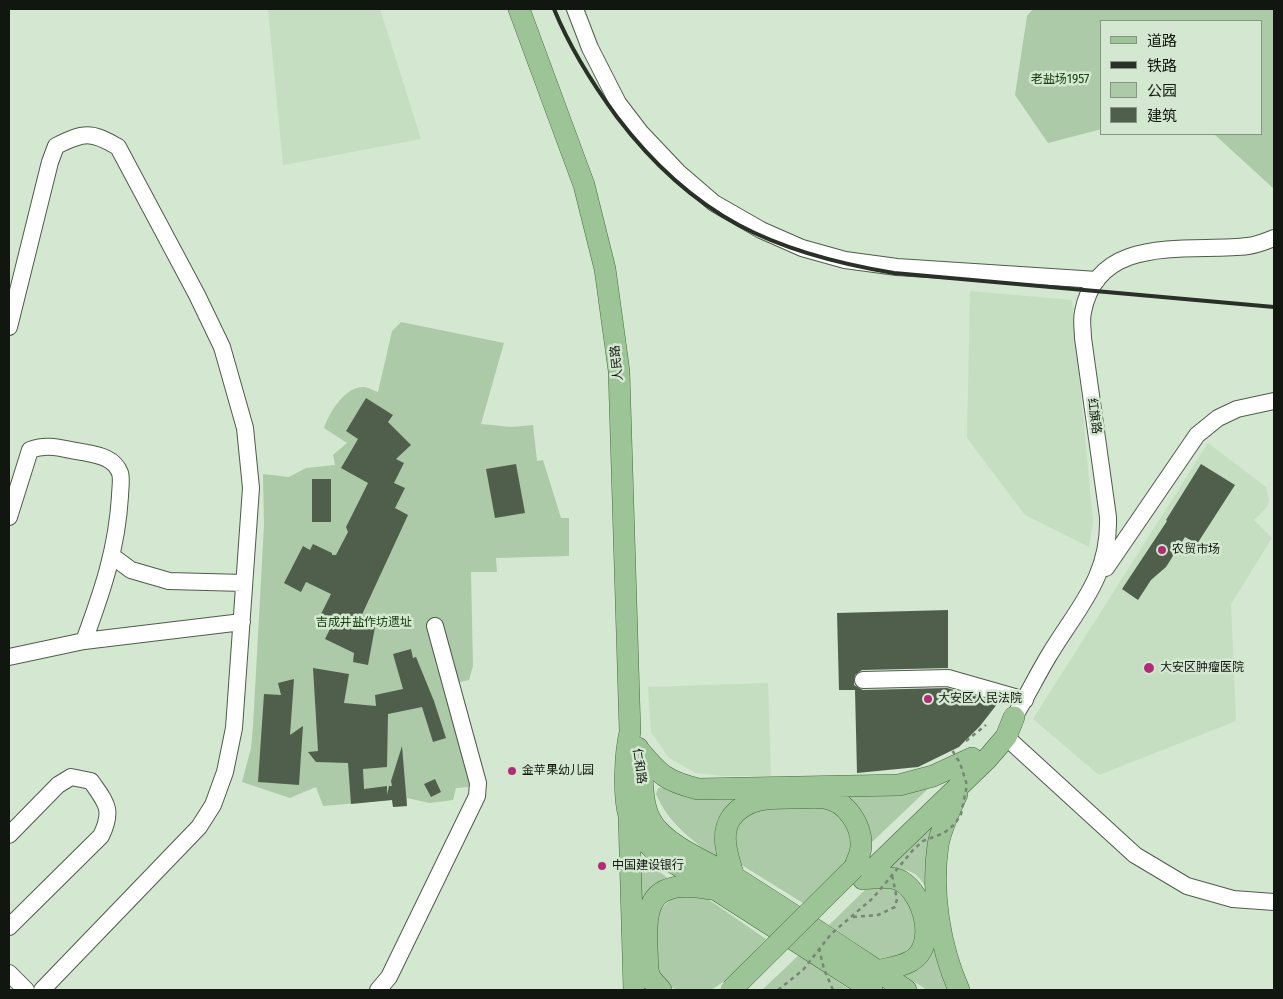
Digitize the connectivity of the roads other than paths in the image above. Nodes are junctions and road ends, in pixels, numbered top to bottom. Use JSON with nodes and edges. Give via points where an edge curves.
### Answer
{"nodes":[{"id":1,"x":519,"y":9,"type":"edge"},
{"id":2,"x":575,"y":9,"type":"edge"},
{"id":3,"x":1274,"y":238,"type":"edge"},
{"id":4,"x":1097,"y":280,"type":"junction"},
{"id":5,"x":9,"y":327,"type":"edge"},
{"id":6,"x":1274,"y":401,"type":"edge"},
{"id":7,"x":9,"y":516,"type":"edge"},
{"id":8,"x":112,"y":556,"type":"junction"},
{"id":9,"x":244,"y":583,"type":"junction"},
{"id":10,"x":1093,"y":587,"type":"junction"},
{"id":11,"x":242,"y":622,"type":"junction"},
{"id":12,"x":435,"y":626,"type":"dead end"},
{"id":13,"x":84,"y":641,"type":"junction"},
{"id":14,"x":9,"y":657,"type":"edge"},
{"id":15,"x":863,"y":680,"type":"dead end"},
{"id":16,"x":1015,"y":718,"type":"junction"},
{"id":17,"x":635,"y":741,"type":"junction"},
{"id":18,"x":965,"y":749,"type":"junction"},
{"id":19,"x":962,"y":784,"type":"junction"},
{"id":20,"x":629,"y":817,"type":"junction"},
{"id":21,"x":9,"y":835,"type":"edge"},
{"id":22,"x":859,"y":873,"type":"junction"},
{"id":23,"x":727,"y":884,"type":"junction"},
{"id":24,"x":1274,"y":902,"type":"edge"},
{"id":25,"x":9,"y":927,"type":"edge"},
{"id":26,"x":9,"y":973,"type":"edge"},
{"id":27,"x":871,"y":984,"type":"edge"},
{"id":28,"x":26,"y":990,"type":"edge"},
{"id":29,"x":42,"y":990,"type":"edge"},
{"id":30,"x":378,"y":990,"type":"edge"},
{"id":31,"x":634,"y":990,"type":"edge"},
{"id":32,"x":661,"y":990,"type":"edge"},
{"id":33,"x":731,"y":990,"type":"edge"},
{"id":34,"x":748,"y":990,"type":"edge"},
{"id":35,"x":906,"y":990,"type":"edge"},
{"id":36,"x":958,"y":990,"type":"edge"}],
"edges":[{"from":1,"to":17,"type":"main road","name":"人民路","via":[[584,185],[606,269],[619,371]]},
{"from":2,"to":4,"type":"street","via":[[590,48],[618,103],[641,133],[678,172],[714,203],[761,230],[802,248],[846,260],[888,266]]},
{"from":3,"to":4,"type":"street","name":"红旗路","via":[[1250,246],[1162,249],[1124,258],[1104,270]]},
{"from":4,"to":10,"type":"street","name":"红旗路","via":[[1083,312],[1083,338],[1109,539]]},
{"from":5,"to":9,"type":"street","via":[[56,146],[76,136],[98,135],[118,147],[222,347],[246,428],[251,488]]},
{"from":6,"to":10,"type":"street","via":[[1237,409],[1218,418],[1197,435]]},
{"from":7,"to":8,"type":"street","via":[[30,450],[42,445],[103,456],[121,474]]},
{"from":8,"to":9,"type":"street","via":[[131,570],[169,581]]},
{"from":8,"to":13,"type":"street"},
{"from":9,"to":11,"type":"street"},
{"from":10,"to":16,"type":"street","name":"红旗路","via":[[1048,657]]},
{"from":11,"to":13,"type":"street"},
{"from":11,"to":29,"type":"street","via":[[234,728],[225,772],[213,805],[199,827]]},
{"from":12,"to":30,"type":"street","via":[[478,783],[478,796],[389,977]]},
{"from":13,"to":14,"type":"street"},
{"from":15,"to":16,"type":"street","via":[[948,678]]},
{"from":16,"to":18,"type":"main road"},
{"from":16,"to":19,"type":"main road"},
{"from":16,"to":24,"type":"street","via":[[1135,855],[1187,886],[1233,899]]},
{"from":17,"to":18,"type":"main road","via":[[656,770],[672,782],[698,789],[899,785],[933,776]]},
{"from":17,"to":20,"type":"main road","name":"仁和路","via":[[625,752]]},
{"from":17,"to":23,"type":"main road","name":"仁和路","via":[[650,819],[663,834]]},
{"from":18,"to":22,"type":"main road"},
{"from":19,"to":22,"type":"main road"},
{"from":19,"to":36,"type":"main road","via":[[938,845],[937,883],[941,932]]},
{"from":20,"to":23,"type":"main road","name":"仁和路","via":[[641,837],[654,850]]},
{"from":20,"to":31,"type":"main road"},
{"from":21,"to":25,"type":"street","via":[[58,785],[71,777],[91,781],[106,802],[109,820],[101,836]]},
{"from":22,"to":23,"type":"main road","via":[[860,836],[854,819],[843,805],[826,798],[762,798],[743,806],[730,819],[725,840]]},
{"from":22,"to":27,"type":"main road","via":[[900,880],[911,887],[918,898],[925,928],[925,942],[912,961]]},
{"from":22,"to":33,"type":"main road","bridge":true},
{"from":22,"to":34,"type":"main road"},
{"from":23,"to":27,"type":"main road","name":"仁和路"},
{"from":23,"to":32,"type":"main road","via":[[672,888],[659,894],[649,906],[646,917],[648,971]]},
{"from":26,"to":28,"type":"street"},
{"from":27,"to":35,"type":"main road","name":"仁和路"}]}
